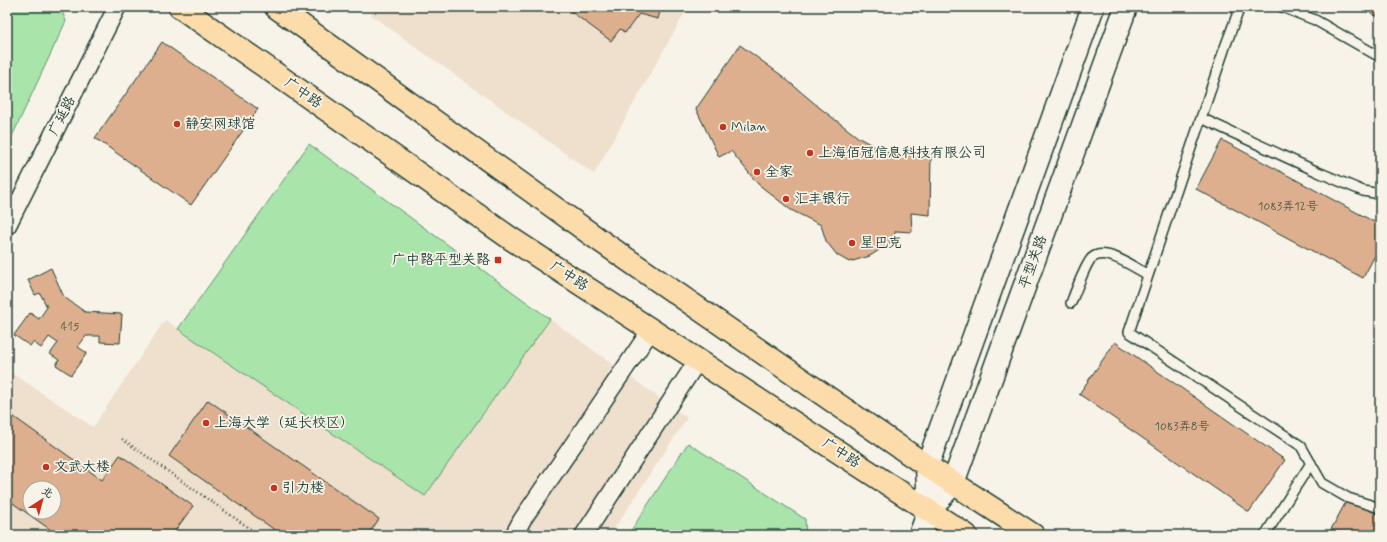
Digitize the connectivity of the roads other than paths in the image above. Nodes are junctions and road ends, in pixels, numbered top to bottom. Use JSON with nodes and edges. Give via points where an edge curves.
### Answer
{"nodes":[{"id":1,"x":117,"y":7,"type":"edge"},
{"id":2,"x":180,"y":7,"type":"edge"},
{"id":3,"x":276,"y":7,"type":"edge"},
{"id":4,"x":1093,"y":7,"type":"edge"},
{"id":5,"x":1126,"y":7,"type":"edge"},
{"id":6,"x":1240,"y":7,"type":"edge"},
{"id":7,"x":1282,"y":7,"type":"edge"},
{"id":8,"x":1380,"y":57,"type":"edge"},
{"id":9,"x":1201,"y":118,"type":"junction"},
{"id":10,"x":1380,"y":194,"type":"edge"},
{"id":11,"x":7,"y":226,"type":"edge"},
{"id":12,"x":1148,"y":275,"type":"junction"},
{"id":13,"x":1071,"y":303,"type":"dead end"},
{"id":14,"x":651,"y":330,"type":"junction"},
{"id":15,"x":698,"y":360,"type":"junction"},
{"id":16,"x":1311,"y":463,"type":"junction"},
{"id":17,"x":927,"y":466,"type":"junction"},
{"id":18,"x":953,"y":483,"type":"junction"},
{"id":19,"x":1380,"y":508,"type":"edge"},
{"id":20,"x":929,"y":511,"type":"junction"},
{"id":21,"x":514,"y":535,"type":"edge"},
{"id":22,"x":584,"y":535,"type":"edge"},
{"id":23,"x":920,"y":535,"type":"edge"},
{"id":24,"x":966,"y":535,"type":"edge"},
{"id":25,"x":1033,"y":535,"type":"edge"},
{"id":26,"x":1265,"y":535,"type":"edge"}],
"edges":[{"from":1,"to":11,"type":"street","name":"广延路"},
{"from":2,"to":14,"type":"main road","name":"广中路","via":[[510,238]]},
{"from":3,"to":17,"type":"main road","via":[[602,242]]},
{"from":4,"to":17,"type":"street","name":"平型关路"},
{"from":5,"to":18,"type":"street","name":"平型关路"},
{"from":6,"to":9,"type":"lane"},
{"from":7,"to":8,"type":"lane","via":[[1315,20]]},
{"from":9,"to":10,"type":"lane","via":[[1363,192]]},
{"from":9,"to":12,"type":"lane"},
{"from":12,"to":13,"type":"lane","via":[[1111,255],[1098,254],[1090,258]]},
{"from":12,"to":16,"type":"lane","via":[[1130,332],[1301,446]]},
{"from":14,"to":15,"type":"main road","name":"广中路"},
{"from":14,"to":21,"type":"street"},
{"from":15,"to":20,"type":"main road","name":"广中路"},
{"from":15,"to":22,"type":"street"},
{"from":16,"to":19,"type":"lane","via":[[1322,483],[1348,498]]},
{"from":16,"to":26,"type":"lane"},
{"from":17,"to":18,"type":"main road"},
{"from":17,"to":20,"type":"street","name":"平型关路"},
{"from":18,"to":20,"type":"street","name":"平型关路"},
{"from":18,"to":25,"type":"main road"},
{"from":20,"to":23,"type":"street","name":"平型关路"},
{"from":20,"to":24,"type":"main road","name":"广中路"}]}
